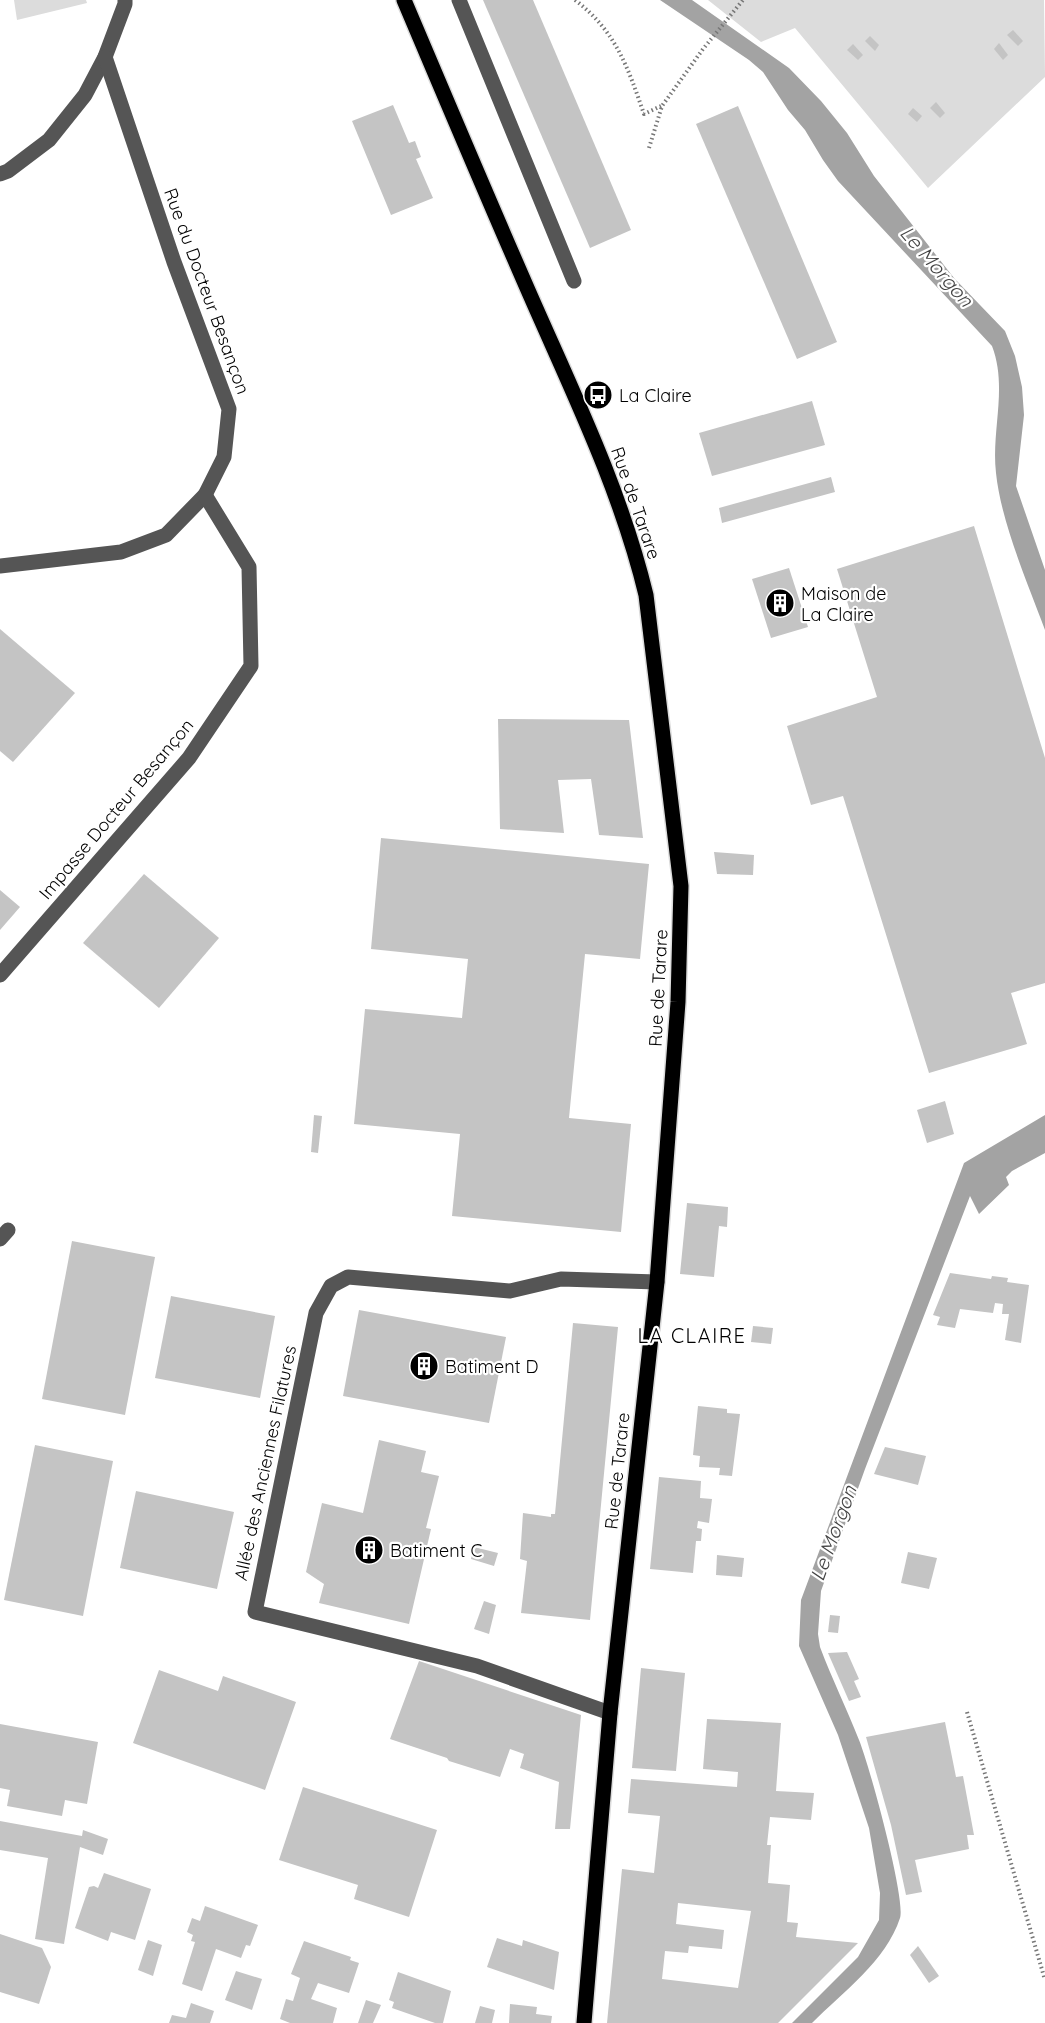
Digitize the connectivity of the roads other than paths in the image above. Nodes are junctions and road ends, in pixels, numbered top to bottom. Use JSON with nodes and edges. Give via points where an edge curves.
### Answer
{"nodes":[{"id":1,"x":125,"y":0,"type":"edge"},
{"id":2,"x":404,"y":0,"type":"edge"},
{"id":3,"x":459,"y":0,"type":"edge"},
{"id":4,"x":105,"y":57,"type":"junction"},
{"id":5,"x":0,"y":174,"type":"edge"},
{"id":6,"x":573,"y":281,"type":"dead end"},
{"id":7,"x":205,"y":495,"type":"junction"},
{"id":8,"x":0,"y":566,"type":"edge"},
{"id":9,"x":0,"y":975,"type":"edge"},
{"id":10,"x":657,"y":1282,"type":"junction"},
{"id":11,"x":610,"y":1713,"type":"junction"},
{"id":12,"x":585,"y":2023,"type":"edge"}],
"edges":[{"from":1,"to":4,"type":"street"},
{"from":2,"to":10,"type":"main road","name":"Rue de Tarare","via":[[579,404],[637,558],[646,595],[681,886],[678,1002]]},
{"from":3,"to":6,"type":"street"},
{"from":4,"to":5,"type":"street","via":[[84,95],[49,140]]},
{"from":4,"to":7,"type":"street","name":"Rue du Docteur Besançon","via":[[174,262],[229,409],[224,457]]},
{"from":7,"to":8,"type":"street","name":"Rue du Docteur Besançon","via":[[166,535],[121,552]]},
{"from":7,"to":9,"type":"street","name":"Impasse Docteur Besançon","via":[[249,567],[251,666],[189,758]]},
{"from":10,"to":11,"type":"main road","name":"Rue de Tarare"},
{"from":10,"to":11,"type":"street","name":"Allée des Anciennes Filatures","via":[[561,1279],[510,1291],[348,1277],[331,1286],[316,1313],[255,1612],[477,1666]]},
{"from":11,"to":12,"type":"main road","name":"Rue de Tarare"}]}
